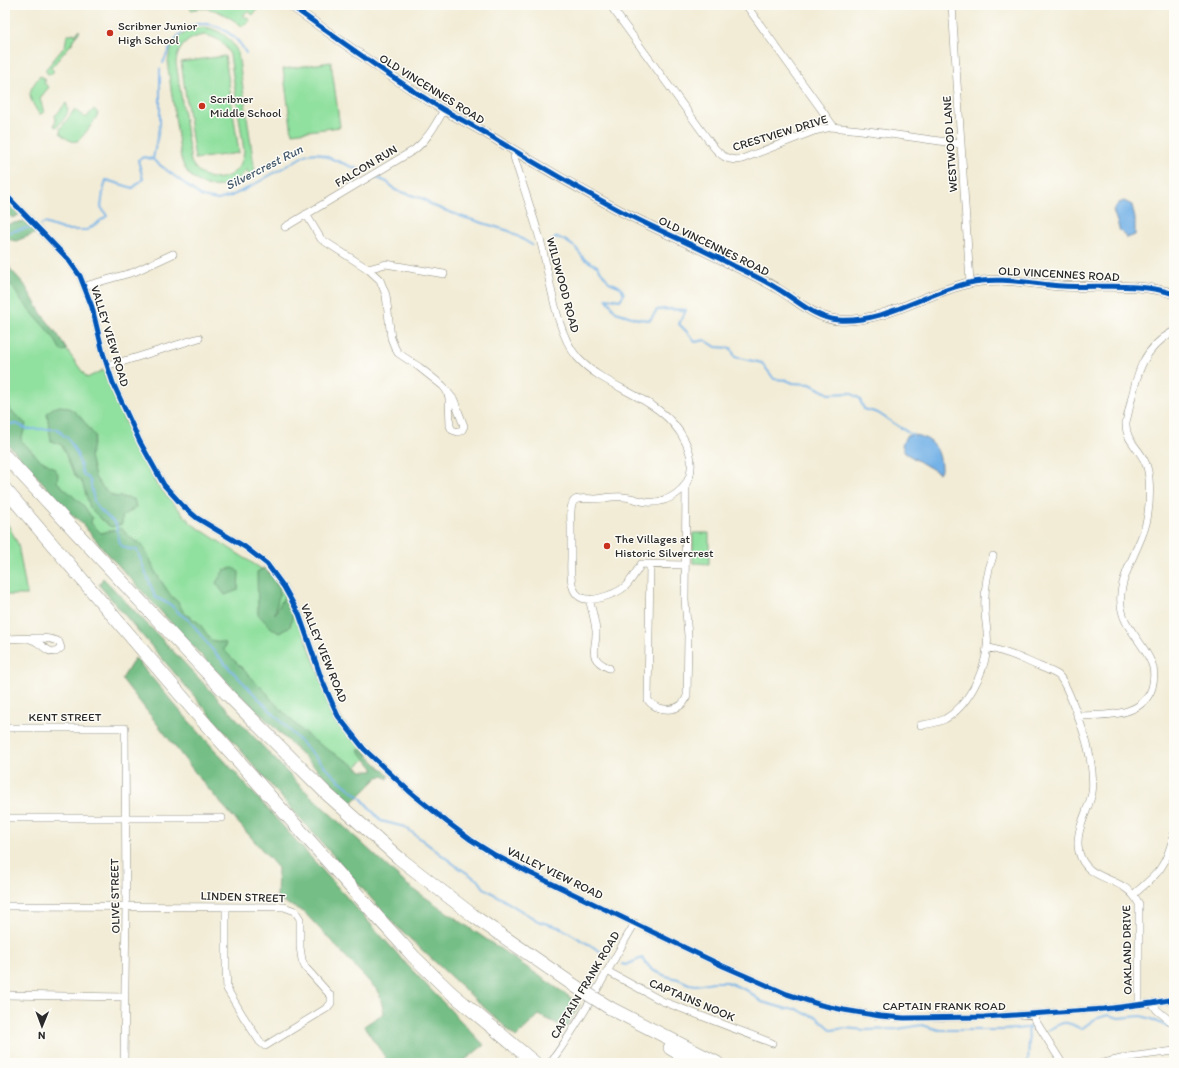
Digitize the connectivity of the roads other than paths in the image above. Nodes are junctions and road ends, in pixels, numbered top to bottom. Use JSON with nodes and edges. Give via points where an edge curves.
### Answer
{"nodes":[{"id":1,"x":290,"y":5,"type":"edge"},
{"id":2,"x":610,"y":5,"type":"edge"},
{"id":3,"x":746,"y":5,"type":"edge"},
{"id":4,"x":952,"y":5,"type":"edge"},
{"id":5,"x":444,"y":110,"type":"junction"},
{"id":6,"x":834,"y":127,"type":"junction"},
{"id":7,"x":960,"y":144,"type":"junction"},
{"id":8,"x":517,"y":153,"type":"junction"},
{"id":9,"x":5,"y":194,"type":"edge"},
{"id":10,"x":306,"y":214,"type":"junction"},
{"id":11,"x":285,"y":227,"type":"dead end"},
{"id":12,"x":173,"y":254,"type":"dead end"},
{"id":13,"x":368,"y":269,"type":"junction"},
{"id":14,"x":444,"y":274,"type":"dead end"},
{"id":15,"x":970,"y":282,"type":"junction"},
{"id":16,"x":85,"y":286,"type":"junction"},
{"id":17,"x":1174,"y":294,"type":"edge"},
{"id":18,"x":1174,"y":331,"type":"edge"},
{"id":19,"x":199,"y":338,"type":"dead end"},
{"id":20,"x":107,"y":365,"type":"junction"},
{"id":21,"x":447,"y":392,"type":"junction"},
{"id":22,"x":5,"y":456,"type":"edge"},
{"id":23,"x":686,"y":483,"type":"junction"},
{"id":24,"x":5,"y":488,"type":"edge"},
{"id":25,"x":994,"y":556,"type":"dead end"},
{"id":26,"x":650,"y":564,"type":"junction"},
{"id":27,"x":686,"y":565,"type":"junction"},
{"id":28,"x":589,"y":599,"type":"junction"},
{"id":29,"x":5,"y":638,"type":"edge"},
{"id":30,"x":30,"y":639,"type":"dead end"},
{"id":31,"x":987,"y":647,"type":"junction"},
{"id":32,"x":609,"y":668,"type":"dead end"},
{"id":33,"x":1077,"y":716,"type":"junction"},
{"id":34,"x":921,"y":725,"type":"dead end"},
{"id":35,"x":5,"y":728,"type":"edge"},
{"id":36,"x":125,"y":728,"type":"joint"},
{"id":37,"x":5,"y":818,"type":"edge"},
{"id":38,"x":125,"y":818,"type":"junction"},
{"id":39,"x":222,"y":818,"type":"dead end"},
{"id":40,"x":1174,"y":834,"type":"edge"},
{"id":41,"x":1134,"y":894,"type":"junction"},
{"id":42,"x":5,"y":906,"type":"edge"},
{"id":43,"x":126,"y":906,"type":"junction"},
{"id":44,"x":226,"y":907,"type":"junction"},
{"id":45,"x":635,"y":923,"type":"junction"},
{"id":46,"x":607,"y":970,"type":"junction"},
{"id":47,"x":5,"y":995,"type":"edge"},
{"id":48,"x":125,"y":997,"type":"junction"},
{"id":49,"x":1174,"y":999,"type":"edge"},
{"id":50,"x":1152,"y":1003,"type":"junction"},
{"id":51,"x":1140,"y":1005,"type":"junction"},
{"id":52,"x":610,"y":1008,"type":"junction"},
{"id":53,"x":1032,"y":1015,"type":"junction"},
{"id":54,"x":1174,"y":1024,"type":"edge"},
{"id":55,"x":772,"y":1043,"type":"dead end"},
{"id":56,"x":1174,"y":1051,"type":"edge"},
{"id":57,"x":534,"y":1062,"type":"edge"},
{"id":58,"x":124,"y":1063,"type":"edge"},
{"id":59,"x":550,"y":1063,"type":"edge"},
{"id":60,"x":694,"y":1063,"type":"edge"},
{"id":61,"x":717,"y":1063,"type":"edge"},
{"id":62,"x":1062,"y":1063,"type":"edge"},
{"id":63,"x":1104,"y":1063,"type":"edge"}],
"edges":[{"from":1,"to":5,"type":"street","name":"OLD VINCENNES ROAD","via":[[370,62]]},
{"from":2,"to":6,"type":"street","name":"CRESTVIEW DRIVE","via":[[724,158],[742,159],[814,131]]},
{"from":3,"to":6,"type":"street"},
{"from":4,"to":7,"type":"street","name":"WESTWOOD LANE"},
{"from":5,"to":8,"type":"street","name":"OLD VINCENNES ROAD"},
{"from":5,"to":10,"type":"street","name":"FALCON RUN","via":[[422,144]]},
{"from":6,"to":7,"type":"street","name":"CRESTVIEW DRIVE"},
{"from":7,"to":15,"type":"street","name":"WESTWOOD LANE"},
{"from":8,"to":15,"type":"street","name":"OLD VINCENNES ROAD","via":[[613,207],[775,287],[810,311],[827,318],[854,319],[886,313]]},
{"from":8,"to":23,"type":"street","name":"WILDWOOD ROAD","via":[[514,157],[541,244],[559,320],[568,343],[577,357],[592,371],[652,405],[673,424],[690,452],[692,467]]},
{"from":9,"to":16,"type":"street","name":"VALLEY VIEW ROAD","via":[[68,259]]},
{"from":10,"to":11,"type":"street","name":"FALCON RUN"},
{"from":10,"to":13,"type":"street","via":[[321,239]]},
{"from":12,"to":16,"type":"street","via":[[134,272]]},
{"from":13,"to":14,"type":"street","via":[[386,264]]},
{"from":13,"to":21,"type":"street","via":[[380,280],[384,289],[391,338],[398,353],[443,386]]},
{"from":15,"to":17,"type":"street","name":"OLD VINCENNES ROAD","via":[[983,280],[1061,286],[1142,288]]},
{"from":16,"to":20,"type":"street","name":"VALLEY VIEW ROAD"},
{"from":18,"to":33,"type":"street","via":[[1158,341],[1144,359],[1126,422],[1129,439],[1144,458],[1148,468],[1149,508],[1147,522],[1123,583],[1120,603],[1126,622],[1151,662],[1154,678],[1152,688],[1144,702],[1132,710]]},
{"from":19,"to":20,"type":"street"},
{"from":20,"to":45,"type":"street","name":"VALLEY VIEW ROAD","via":[[140,442],[164,485],[197,518],[260,558],[284,588],[299,614],[338,716],[364,749],[409,791],[471,840],[512,864]]},
{"from":21,"to":21,"type":"street","via":[[450,402],[450,426],[452,430],[459,432],[464,429],[464,424],[454,400]]},
{"from":22,"to":52,"type":"highway","bridge":true,"via":[[227,694],[327,794],[400,858],[469,913]]},
{"from":23,"to":27,"type":"street"},
{"from":23,"to":28,"type":"street","name":"WILDWOOD ROAD","via":[[681,491],[666,500],[652,502],[623,497],[581,499],[572,503],[571,584],[581,597]]},
{"from":24,"to":57,"type":"highway","via":[[202,720],[381,921],[467,1007]]},
{"from":25,"to":31,"type":"street","via":[[986,586],[984,610]]},
{"from":26,"to":27,"type":"street"},
{"from":26,"to":27,"type":"street","via":[[648,700],[661,709],[679,707],[687,696]]},
{"from":26,"to":28,"type":"street","via":[[641,564],[623,589],[600,598]]},
{"from":28,"to":32,"type":"street","via":[[596,630],[595,657]]},
{"from":29,"to":30,"type":"street"},
{"from":31,"to":33,"type":"street","name":"OAKLAND DRIVE","via":[[1023,658],[1059,676]]},
{"from":31,"to":34,"type":"street","via":[[975,685],[965,700],[945,719]]},
{"from":33,"to":41,"type":"street","name":"OAKLAND DRIVE","via":[[1088,746],[1093,781],[1090,804],[1078,837],[1080,852],[1091,870],[1124,886]]},
{"from":35,"to":36,"type":"street","name":"KENT STREET"},
{"from":36,"to":38,"type":"street","name":"OLIVE STREET"},
{"from":37,"to":38,"type":"street"},
{"from":38,"to":39,"type":"street"},
{"from":38,"to":43,"type":"street","name":"OLIVE STREET"},
{"from":40,"to":41,"type":"street","via":[[1165,864]]},
{"from":41,"to":51,"type":"street","name":"OAKLAND DRIVE","via":[[1140,909]]},
{"from":42,"to":43,"type":"street","name":"LINDEN STREET"},
{"from":43,"to":44,"type":"street","name":"LINDEN STREET"},
{"from":43,"to":48,"type":"street","name":"OLIVE STREET"},
{"from":44,"to":44,"type":"street","name":"LINDEN STREET","via":[[284,907],[295,911],[300,919],[300,947],[305,967],[332,996],[327,1008],[265,1046],[227,989]]},
{"from":45,"to":46,"type":"street","name":"CAPTAIN FRANK ROAD"},
{"from":45,"to":53,"type":"street","name":"CAPTAIN FRANK ROAD","via":[[776,989],[844,1010],[880,1016],[927,1018]]},
{"from":46,"to":55,"type":"street","name":"CAPTAINS NOOK","via":[[662,1001]]},
{"from":46,"to":59,"type":"street","name":"CAPTAIN FRANK ROAD","via":[[581,1017]]},
{"from":47,"to":48,"type":"street"},
{"from":48,"to":58,"type":"street","name":"OLIVE STREET"},
{"from":49,"to":50,"type":"street","name":"CAPTAIN FRANK ROAD"},
{"from":50,"to":51,"type":"street","name":"CAPTAIN FRANK ROAD"},
{"from":50,"to":54,"type":"street"},
{"from":51,"to":53,"type":"street","name":"CAPTAIN FRANK ROAD"},
{"from":52,"to":60,"type":"highway"},
{"from":52,"to":61,"type":"highway"},
{"from":53,"to":62,"type":"street"},
{"from":56,"to":63,"type":"street"}]}
